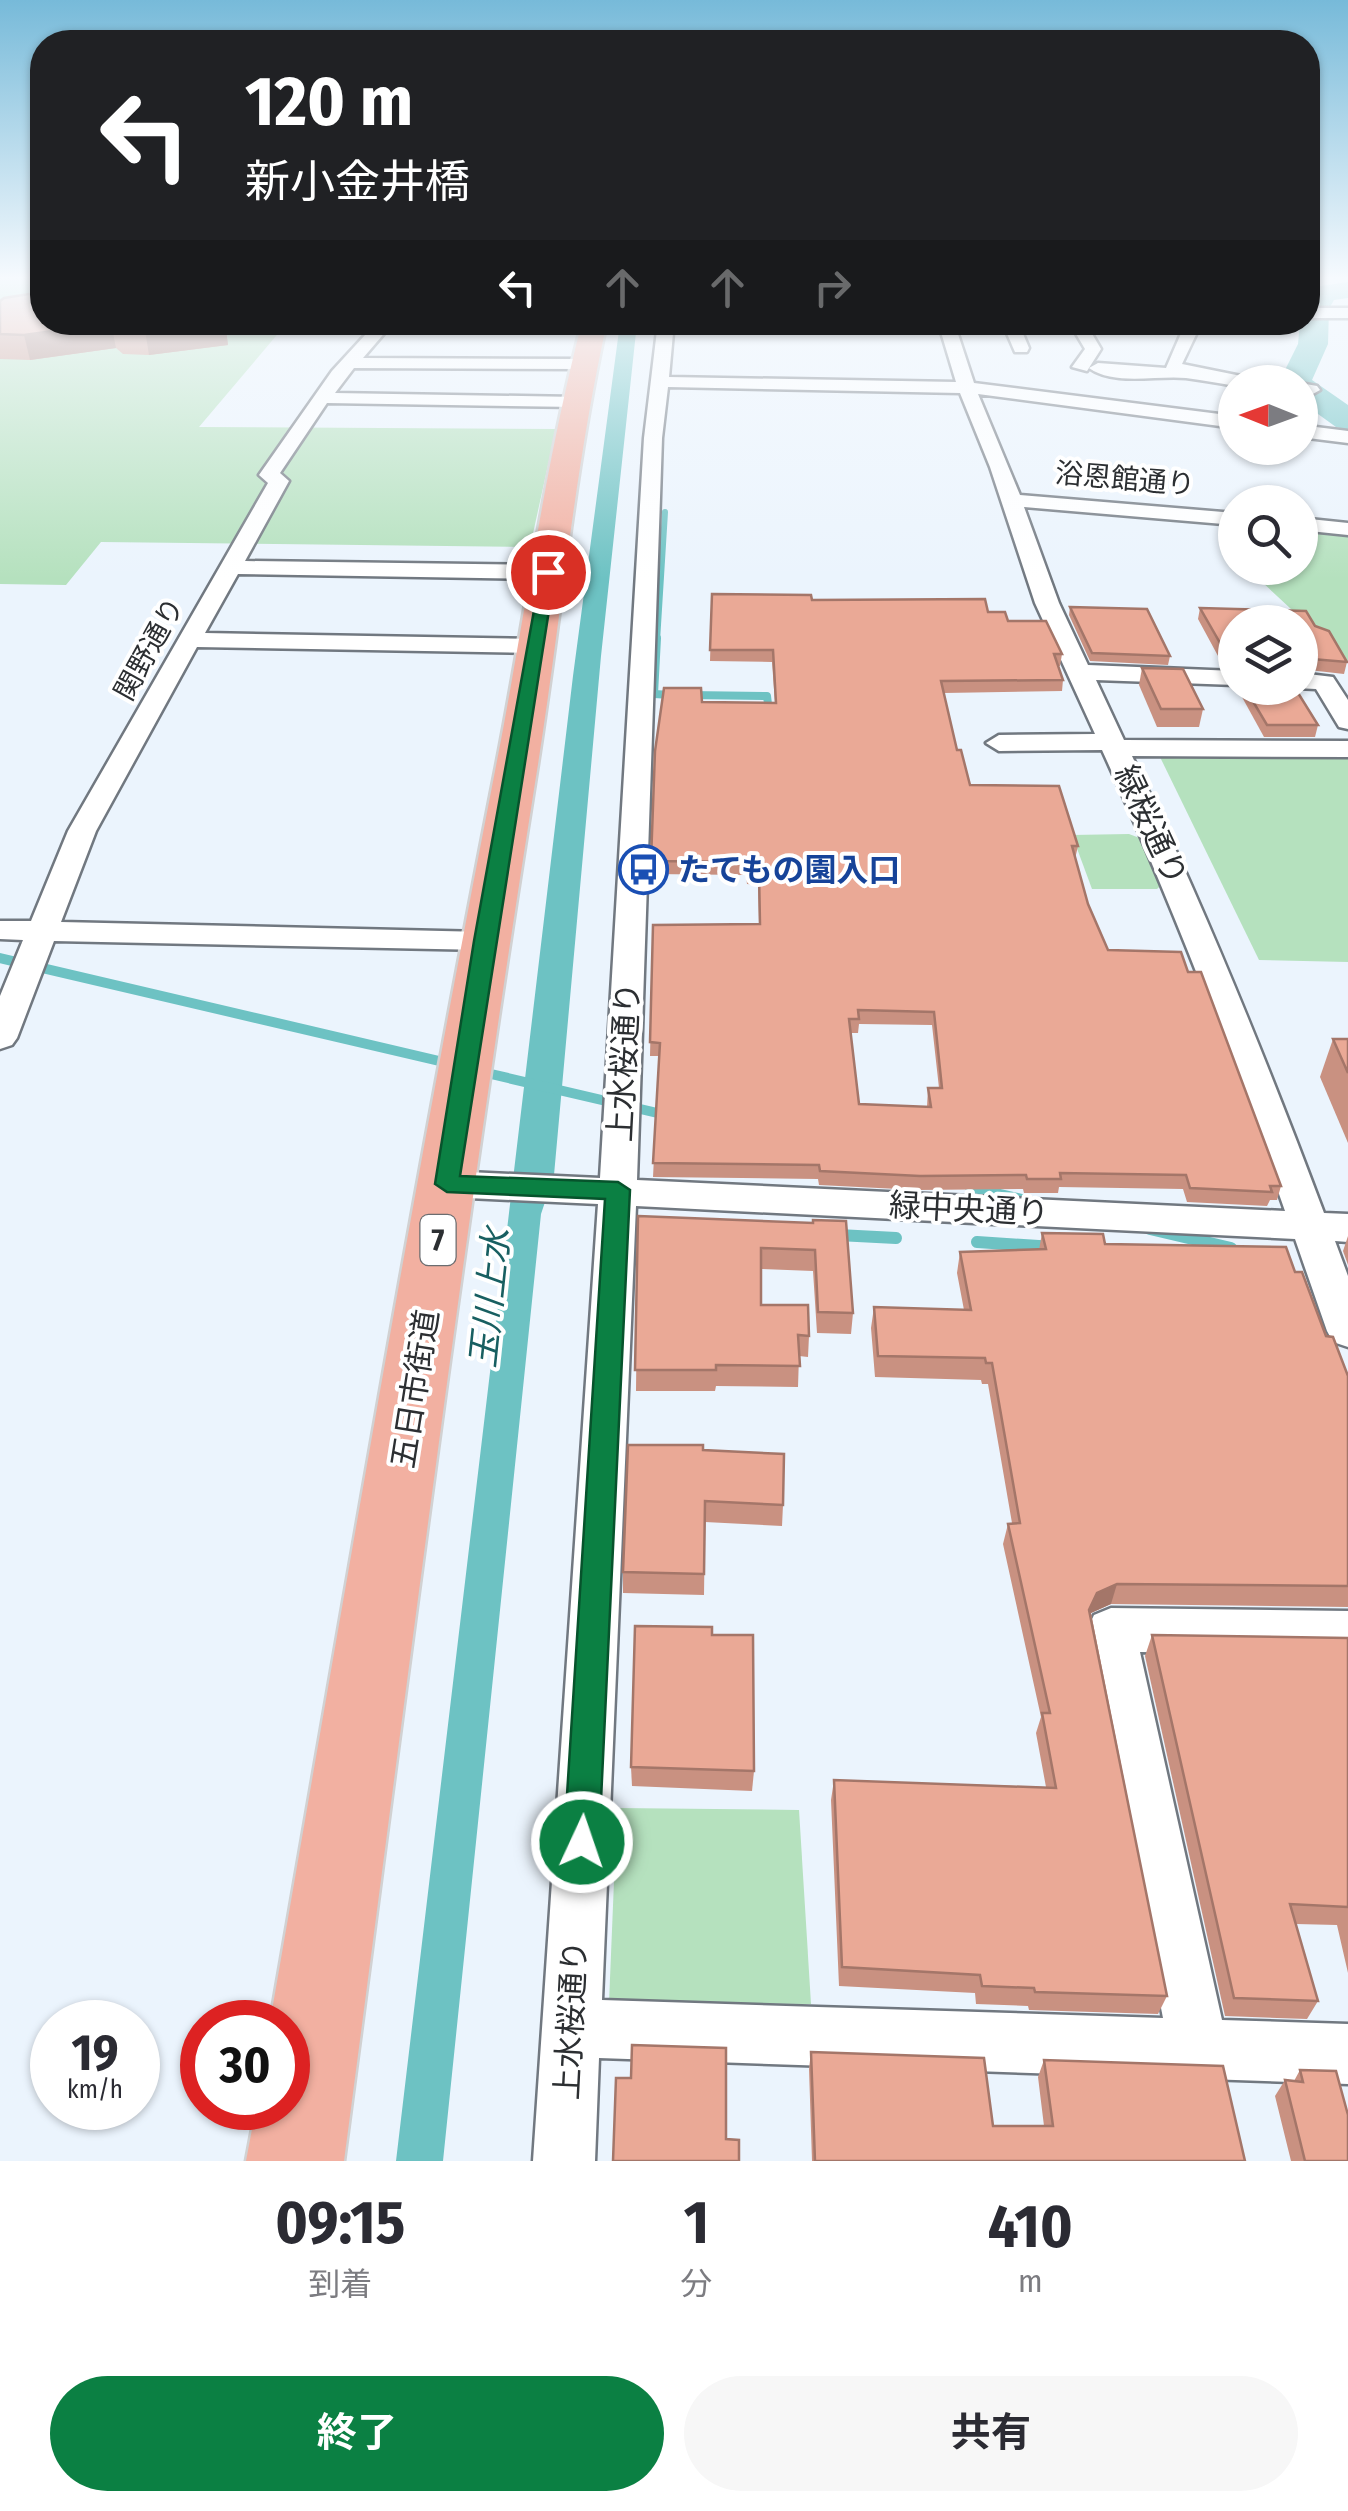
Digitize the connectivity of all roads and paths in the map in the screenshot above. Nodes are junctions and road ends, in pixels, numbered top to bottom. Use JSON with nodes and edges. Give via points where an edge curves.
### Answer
{"nodes":[{"id":1,"x":338,"y":378,"type":"edge"},
{"id":2,"x":462,"y":378,"type":"edge"},
{"id":3,"x":583,"y":378,"type":"edge"},
{"id":4,"x":659,"y":378,"type":"edge"},
{"id":5,"x":963,"y":378,"type":"edge"},
{"id":6,"x":658,"y":382,"type":"junction"},
{"id":7,"x":968,"y":389,"type":"junction"},
{"id":8,"x":322,"y":398,"type":"junction"},
{"id":9,"x":1218,"y":420,"type":"edge"},
{"id":10,"x":1318,"y":433,"type":"edge"},
{"id":11,"x":1344,"y":437,"type":"edge"},
{"id":12,"x":1348,"y":465,"type":"edge"},
{"id":13,"x":1010,"y":500,"type":"junction"},
{"id":14,"x":1218,"y":518,"type":"edge"},
{"id":15,"x":1318,"y":526,"type":"edge"},
{"id":16,"x":1348,"y":529,"type":"edge"},
{"id":17,"x":230,"y":567,"type":"junction"},
{"id":18,"x":548,"y":572,"type":"junction"},
{"id":19,"x":187,"y":640,"type":"junction"},
{"id":20,"x":538,"y":646,"type":"junction"},
{"id":21,"x":1078,"y":672,"type":"junction"},
{"id":22,"x":1218,"y":677,"type":"edge"},
{"id":23,"x":1318,"y":682,"type":"edge"},
{"id":24,"x":1348,"y":721,"type":"edge"},
{"id":25,"x":999,"y":744,"type":"dead end"},
{"id":26,"x":1114,"y":745,"type":"junction"},
{"id":27,"x":1348,"y":749,"type":"edge"},
{"id":28,"x":0,"y":930,"type":"edge"},
{"id":29,"x":40,"y":931,"type":"junction"},
{"id":30,"x":484,"y":941,"type":"junction"},
{"id":31,"x":0,"y":1038,"type":"edge"},
{"id":32,"x":458,"y":1184,"type":"junction"},
{"id":33,"x":604,"y":1190,"type":"junction"},
{"id":34,"x":1329,"y":1227,"type":"edge"},
{"id":35,"x":1348,"y":1331,"type":"edge"},
{"id":36,"x":1348,"y":1634,"type":"edge"},
{"id":37,"x":571,"y":2028,"type":"junction"},
{"id":38,"x":1199,"y":2049,"type":"junction"},
{"id":39,"x":1348,"y":2054,"type":"edge"},
{"id":40,"x":294,"y":2161,"type":"edge"},
{"id":41,"x":564,"y":2161,"type":"edge"}],
"edges":[{"from":1,"to":8,"type":"street","name":"関野通り"},
{"from":2,"to":8,"type":"street"},
{"from":3,"to":18,"type":"main road","name":"五日市街道","number":"7"},
{"from":4,"to":6,"type":"street","name":"上水桜通り"},
{"from":5,"to":7,"type":"street","name":"緑桜通り"},
{"from":6,"to":7,"type":"street"},
{"from":6,"to":33,"type":"street","name":"上水桜通り","via":[[654,602]]},
{"from":7,"to":9,"type":"street"},
{"from":7,"to":13,"type":"street","name":"緑桜通り"},
{"from":8,"to":17,"type":"street","name":"関野通り","via":[[269,475],[279,481]]},
{"from":10,"to":11,"type":"street"},
{"from":11,"to":12,"type":"street"},
{"from":13,"to":14,"type":"street","name":"浴恩館通り"},
{"from":13,"to":21,"type":"street","name":"緑桜通り"},
{"from":15,"to":16,"type":"street"},
{"from":17,"to":18,"type":"street"},
{"from":17,"to":19,"type":"street","name":"関野通り"},
{"from":18,"to":20,"type":"main road","name":"五日市街道","number":"7"},
{"from":19,"to":20,"type":"street"},
{"from":19,"to":29,"type":"street","name":"関野通り","via":[[82,830]]},
{"from":20,"to":30,"type":"main road","name":"五日市街道","number":"7"},
{"from":21,"to":22,"type":"street"},
{"from":21,"to":26,"type":"street","name":"緑桜通り"},
{"from":23,"to":24,"type":"street"},
{"from":25,"to":26,"type":"street"},
{"from":26,"to":27,"type":"street"},
{"from":26,"to":34,"type":"street","name":"緑桜通り"},
{"from":28,"to":29,"type":"street"},
{"from":29,"to":30,"type":"street"},
{"from":29,"to":31,"type":"street","name":"関野通り"},
{"from":30,"to":32,"type":"main road","name":"五日市街道","number":"7"},
{"from":32,"to":33,"type":"street","name":"緑中央通り"},
{"from":32,"to":40,"type":"main road","name":"五日市街道","number":"7"},
{"from":33,"to":34,"type":"street","name":"緑中央通り"},
{"from":33,"to":37,"type":"street","name":"上水桜通り"},
{"from":34,"to":35,"type":"street","name":"緑桜通り"},
{"from":36,"to":38,"type":"street","via":[[1111,1630]]},
{"from":37,"to":38,"type":"street"},
{"from":37,"to":41,"type":"street","name":"上水桜通り"},
{"from":38,"to":39,"type":"street"}]}
